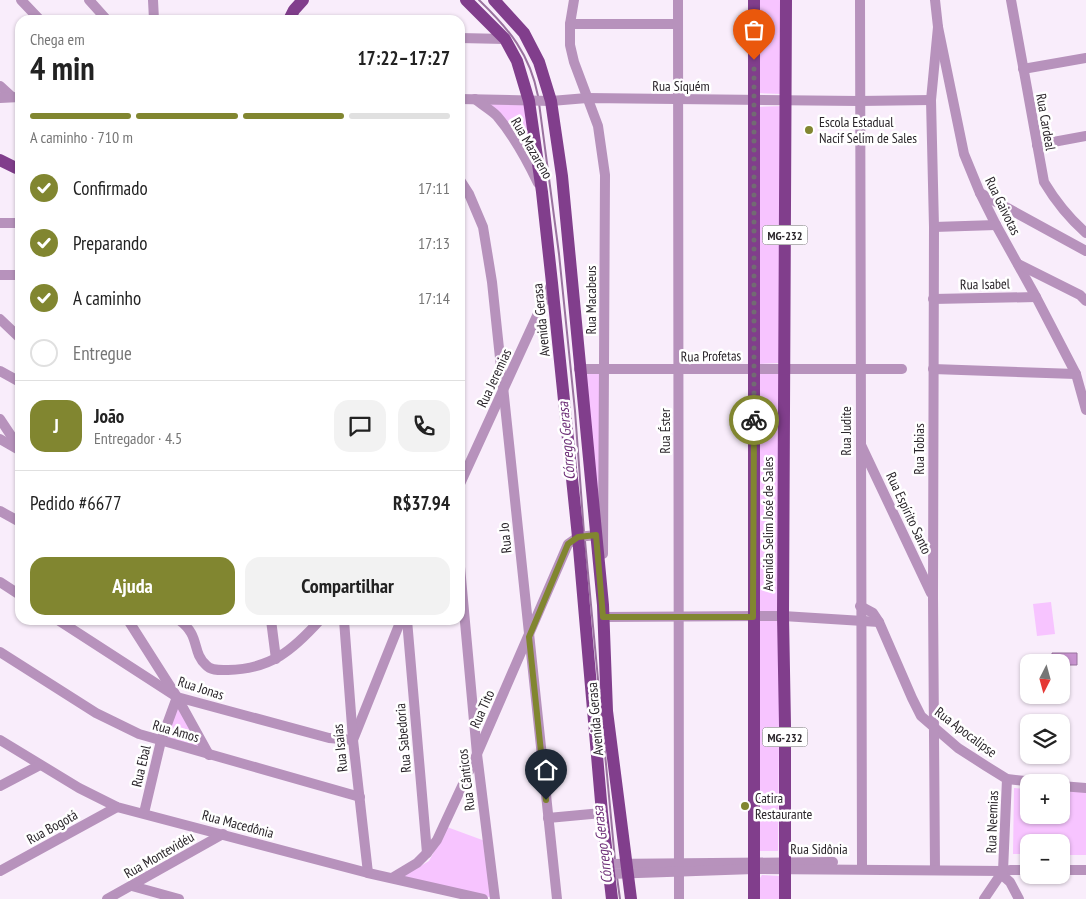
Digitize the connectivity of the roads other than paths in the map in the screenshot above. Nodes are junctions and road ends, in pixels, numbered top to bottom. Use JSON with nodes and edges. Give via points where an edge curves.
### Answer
{"nodes":[{"id":1,"x":21,"y":0,"type":"edge"},
{"id":2,"x":88,"y":0,"type":"edge"},
{"id":3,"x":153,"y":0,"type":"edge"},
{"id":4,"x":303,"y":0,"type":"edge"},
{"id":5,"x":466,"y":0,"type":"edge"},
{"id":6,"x":494,"y":0,"type":"edge"},
{"id":7,"x":574,"y":0,"type":"edge"},
{"id":8,"x":678,"y":0,"type":"edge"},
{"id":9,"x":754,"y":0,"type":"edge"},
{"id":10,"x":786,"y":0,"type":"edge"},
{"id":11,"x":860,"y":0,"type":"edge"},
{"id":12,"x":935,"y":0,"type":"edge"},
{"id":13,"x":1011,"y":0,"type":"edge"},
{"id":14,"x":35,"y":15,"type":"edge"},
{"id":15,"x":102,"y":15,"type":"edge"},
{"id":16,"x":154,"y":15,"type":"edge"},
{"id":17,"x":292,"y":15,"type":"edge"},
{"id":18,"x":570,"y":24,"type":"junction"},
{"id":19,"x":677,"y":24,"type":"junction"},
{"id":20,"x":938,"y":27,"type":"junction"},
{"id":21,"x":465,"y":38,"type":"edge"},
{"id":22,"x":505,"y":39,"type":"junction"},
{"id":23,"x":1086,"y":58,"type":"edge"},
{"id":24,"x":1023,"y":69,"type":"junction"},
{"id":25,"x":0,"y":86,"type":"edge"},
{"id":26,"x":15,"y":96,"type":"edge"},
{"id":27,"x":15,"y":97,"type":"edge"},
{"id":28,"x":0,"y":98,"type":"edge"},
{"id":29,"x":587,"y":98,"type":"junction"},
{"id":30,"x":465,"y":99,"type":"edge"},
{"id":31,"x":475,"y":99,"type":"junction"},
{"id":32,"x":679,"y":100,"type":"junction"},
{"id":33,"x":754,"y":100,"type":"junction"},
{"id":34,"x":786,"y":100,"type":"junction"},
{"id":35,"x":931,"y":100,"type":"junction"},
{"id":36,"x":531,"y":101,"type":"junction"},
{"id":37,"x":548,"y":101,"type":"junction"},
{"id":38,"x":860,"y":101,"type":"junction"},
{"id":39,"x":1086,"y":136,"type":"edge"},
{"id":40,"x":1037,"y":145,"type":"junction"},
{"id":41,"x":0,"y":160,"type":"edge"},
{"id":42,"x":15,"y":167,"type":"edge"},
{"id":43,"x":15,"y":168,"type":"edge"},
{"id":44,"x":0,"y":169,"type":"edge"},
{"id":45,"x":465,"y":189,"type":"edge"},
{"id":46,"x":542,"y":192,"type":"junction"},
{"id":47,"x":980,"y":194,"type":"junction"},
{"id":48,"x":0,"y":223,"type":"edge"},
{"id":49,"x":15,"y":223,"type":"edge"},
{"id":50,"x":996,"y":225,"type":"junction"},
{"id":51,"x":934,"y":227,"type":"junction"},
{"id":52,"x":1086,"y":233,"type":"edge"},
{"id":53,"x":1086,"y":251,"type":"edge"},
{"id":54,"x":1018,"y":263,"type":"junction"},
{"id":55,"x":0,"y":275,"type":"edge"},
{"id":56,"x":15,"y":275,"type":"edge"},
{"id":57,"x":552,"y":283,"type":"junction"},
{"id":58,"x":1036,"y":297,"type":"junction"},
{"id":59,"x":933,"y":299,"type":"junction"},
{"id":60,"x":1086,"y":301,"type":"edge"},
{"id":61,"x":0,"y":319,"type":"edge"},
{"id":62,"x":15,"y":333,"type":"edge"},
{"id":63,"x":579,"y":369,"type":"junction"},
{"id":64,"x":605,"y":369,"type":"junction"},
{"id":65,"x":754,"y":369,"type":"junction"},
{"id":66,"x":784,"y":369,"type":"junction"},
{"id":67,"x":860,"y":369,"type":"junction"},
{"id":68,"x":902,"y":369,"type":"dead end"},
{"id":69,"x":933,"y":369,"type":"junction"},
{"id":70,"x":679,"y":370,"type":"junction"},
{"id":71,"x":0,"y":371,"type":"edge"},
{"id":72,"x":1076,"y":374,"type":"junction"},
{"id":73,"x":15,"y":379,"type":"edge"},
{"id":74,"x":504,"y":389,"type":"junction"},
{"id":75,"x":1086,"y":410,"type":"edge"},
{"id":76,"x":0,"y":419,"type":"edge"},
{"id":77,"x":0,"y":439,"type":"edge"},
{"id":78,"x":15,"y":442,"type":"edge"},
{"id":79,"x":860,"y":442,"type":"junction"},
{"id":80,"x":15,"y":447,"type":"edge"},
{"id":81,"x":465,"y":473,"type":"edge"},
{"id":82,"x":0,"y":511,"type":"edge"},
{"id":83,"x":15,"y":519,"type":"edge"},
{"id":84,"x":594,"y":535,"type":"junction"},
{"id":85,"x":580,"y":537,"type":"junction"},
{"id":86,"x":0,"y":582,"type":"edge"},
{"id":87,"x":15,"y":592,"type":"edge"},
{"id":88,"x":933,"y":597,"type":"junction"},
{"id":89,"x":860,"y":606,"type":"junction"},
{"id":90,"x":603,"y":611,"type":"junction"},
{"id":91,"x":679,"y":616,"type":"junction"},
{"id":92,"x":783,"y":616,"type":"junction"},
{"id":93,"x":753,"y":617,"type":"junction"},
{"id":94,"x":861,"y":620,"type":"junction"},
{"id":95,"x":465,"y":622,"type":"edge"},
{"id":96,"x":880,"y":622,"type":"junction"},
{"id":97,"x":66,"y":625,"type":"edge"},
{"id":98,"x":131,"y":625,"type":"edge"},
{"id":99,"x":184,"y":625,"type":"edge"},
{"id":100,"x":272,"y":625,"type":"edge"},
{"id":101,"x":315,"y":625,"type":"edge"},
{"id":102,"x":344,"y":625,"type":"edge"},
{"id":103,"x":399,"y":625,"type":"edge"},
{"id":104,"x":407,"y":625,"type":"edge"},
{"id":105,"x":529,"y":637,"type":"junction"},
{"id":106,"x":0,"y":652,"type":"edge"},
{"id":107,"x":276,"y":659,"type":"junction"},
{"id":108,"x":177,"y":697,"type":"junction"},
{"id":109,"x":934,"y":729,"type":"junction"},
{"id":110,"x":0,"y":740,"type":"edge"},
{"id":111,"x":353,"y":740,"type":"junction"},
{"id":112,"x":161,"y":741,"type":"junction"},
{"id":113,"x":477,"y":754,"type":"junction"},
{"id":114,"x":209,"y":755,"type":"junction"},
{"id":115,"x":40,"y":765,"type":"junction"},
{"id":116,"x":1007,"y":779,"type":"junction"},
{"id":117,"x":1020,"y":780,"type":"edge"},
{"id":118,"x":0,"y":786,"type":"edge"},
{"id":119,"x":1070,"y":787,"type":"edge"},
{"id":120,"x":1086,"y":788,"type":"edge"},
{"id":121,"x":360,"y":797,"type":"junction"},
{"id":122,"x":118,"y":807,"type":"junction"},
{"id":123,"x":144,"y":813,"type":"junction"},
{"id":124,"x":602,"y":813,"type":"junction"},
{"id":125,"x":548,"y":818,"type":"junction"},
{"id":126,"x":223,"y":834,"type":"junction"},
{"id":127,"x":427,"y":853,"type":"junction"},
{"id":128,"x":754,"y":865,"type":"junction"},
{"id":129,"x":679,"y":866,"type":"junction"},
{"id":130,"x":784,"y":866,"type":"junction"},
{"id":131,"x":862,"y":866,"type":"junction"},
{"id":132,"x":935,"y":867,"type":"junction"},
{"id":133,"x":618,"y":868,"type":"junction"},
{"id":134,"x":1005,"y":870,"type":"junction"},
{"id":135,"x":1020,"y":870,"type":"edge"},
{"id":136,"x":1070,"y":870,"type":"edge"},
{"id":137,"x":1086,"y":870,"type":"edge"},
{"id":138,"x":0,"y":872,"type":"edge"},
{"id":139,"x":368,"y":873,"type":"junction"},
{"id":140,"x":392,"y":878,"type":"junction"},
{"id":141,"x":132,"y":886,"type":"junction"},
{"id":142,"x":107,"y":899,"type":"edge"},
{"id":143,"x":179,"y":899,"type":"edge"},
{"id":144,"x":483,"y":899,"type":"edge"},
{"id":145,"x":495,"y":899,"type":"edge"},
{"id":146,"x":557,"y":899,"type":"edge"},
{"id":147,"x":612,"y":899,"type":"edge"},
{"id":148,"x":631,"y":899,"type":"edge"},
{"id":149,"x":679,"y":899,"type":"edge"},
{"id":150,"x":754,"y":899,"type":"edge"},
{"id":151,"x":785,"y":899,"type":"edge"},
{"id":152,"x":984,"y":899,"type":"edge"},
{"id":153,"x":1019,"y":899,"type":"edge"}],
"edges":[{"from":1,"to":14,"type":"street"},
{"from":2,"to":15,"type":"street"},
{"from":3,"to":16,"type":"street"},
{"from":4,"to":17,"type":"main road"},
{"from":5,"to":22,"type":"main road","name":"Avenida Gerasa"},
{"from":6,"to":37,"type":"main road","name":"Avenida Gerasa","via":[[524,34],[539,62]]},
{"from":7,"to":18,"type":"street","name":"Rua Macabeus"},
{"from":8,"to":19,"type":"street","name":"Rua Éster"},
{"from":9,"to":33,"type":"main road","name":"Avenida Selim José de Sales","number":"MG-232"},
{"from":10,"to":34,"type":"main road","name":"Avenida Selim José de Sales","number":"MG-232"},
{"from":11,"to":38,"type":"street","name":"Rua Judite"},
{"from":12,"to":20,"type":"street","name":"Rua Gaivotas"},
{"from":13,"to":24,"type":"street","name":"Rua Cardeal"},
{"from":18,"to":19,"type":"street"},
{"from":18,"to":29,"type":"street","name":"Rua Macabeus","via":[[570,46]]},
{"from":19,"to":32,"type":"street","name":"Rua Éster"},
{"from":20,"to":35,"type":"street","name":"Rua Tobias"},
{"from":20,"to":47,"type":"street","name":"Rua Gaivotas","via":[[964,154]]},
{"from":21,"to":22,"type":"street"},
{"from":22,"to":36,"type":"main road","name":"Avenida Gerasa","via":[[517,61]]},
{"from":23,"to":24,"type":"street"},
{"from":24,"to":40,"type":"street","name":"Rua Cardeal"},
{"from":25,"to":26,"type":"street"},
{"from":27,"to":28,"type":"street"},
{"from":29,"to":32,"type":"street","name":"Rua Siquém"},
{"from":29,"to":37,"type":"street","name":"Rua Siquém"},
{"from":29,"to":64,"type":"street","name":"Rua Macabeus","via":[[598,126],[605,174]]},
{"from":30,"to":31,"type":"street"},
{"from":31,"to":36,"type":"street"},
{"from":31,"to":46,"type":"street","name":"Rua Mazareno","via":[[496,115],[512,136]]},
{"from":32,"to":33,"type":"street","name":"Rua Siquém"},
{"from":32,"to":70,"type":"street","name":"Rua Éster"},
{"from":33,"to":34,"type":"street","name":"Rua Siquém"},
{"from":33,"to":65,"type":"main road","name":"Avenida Selim José de Sales","number":"MG-232"},
{"from":34,"to":38,"type":"street","name":"Rua Siquém"},
{"from":34,"to":66,"type":"main road","name":"Avenida Selim José de Sales","number":"MG-232"},
{"from":35,"to":38,"type":"street","name":"Rua Siquém"},
{"from":35,"to":51,"type":"street","name":"Rua Tobias"},
{"from":36,"to":37,"type":"street"},
{"from":36,"to":46,"type":"main road","name":"Avenida Gerasa"},
{"from":37,"to":63,"type":"main road","name":"Avenida Gerasa","via":[[562,176]]},
{"from":38,"to":67,"type":"street","name":"Rua Judite"},
{"from":39,"to":40,"type":"street"},
{"from":40,"to":52,"type":"street","name":"Rua Cardeal","via":[[1044,182],[1056,203]]},
{"from":41,"to":42,"type":"main road"},
{"from":43,"to":44,"type":"street"},
{"from":45,"to":74,"type":"street","name":"Rua Jo","via":[[483,227]]},
{"from":46,"to":57,"type":"main road","name":"Avenida Gerasa"},
{"from":47,"to":50,"type":"street","name":"Rua Gaivotas"},
{"from":47,"to":53,"type":"street"},
{"from":48,"to":49,"type":"street"},
{"from":50,"to":51,"type":"street"},
{"from":50,"to":54,"type":"street","name":"Rua Gaivotas"},
{"from":51,"to":59,"type":"street","name":"Rua Tobias"},
{"from":54,"to":58,"type":"street","name":"Rua Gaivotas"},
{"from":54,"to":60,"type":"street"},
{"from":55,"to":56,"type":"street"},
{"from":57,"to":74,"type":"street","name":"Rua Jeremias"},
{"from":57,"to":85,"type":"main road","name":"Avenida Gerasa"},
{"from":58,"to":59,"type":"street","name":"Rua Isabel"},
{"from":58,"to":72,"type":"street","name":"Rua Gaivotas"},
{"from":59,"to":69,"type":"street","name":"Rua Tobias"},
{"from":61,"to":62,"type":"street"},
{"from":63,"to":64,"type":"street","name":"Rua Profetas"},
{"from":63,"to":84,"type":"main road","name":"Avenida Gerasa"},
{"from":64,"to":70,"type":"street","name":"Rua Profetas"},
{"from":64,"to":90,"type":"street","name":"Rua Macabeus"},
{"from":65,"to":66,"type":"street","name":"Rua Profetas"},
{"from":65,"to":70,"type":"street","name":"Rua Profetas"},
{"from":65,"to":93,"type":"main road","name":"Avenida Selim José de Sales","number":"MG-232"},
{"from":66,"to":67,"type":"street","name":"Rua Profetas"},
{"from":66,"to":92,"type":"main road","name":"Avenida Selim José de Sales","number":"MG-232"},
{"from":67,"to":68,"type":"street","name":"Rua Profetas"},
{"from":67,"to":79,"type":"street","name":"Rua Judite"},
{"from":69,"to":72,"type":"street"},
{"from":69,"to":88,"type":"street","name":"Rua Tobias"},
{"from":70,"to":91,"type":"street","name":"Rua Éster"},
{"from":71,"to":73,"type":"street"},
{"from":72,"to":75,"type":"street","name":"Rua Gaivotas"},
{"from":74,"to":81,"type":"street","name":"Rua Jeremias"},
{"from":74,"to":105,"type":"street","name":"Rua Jo"},
{"from":76,"to":78,"type":"street"},
{"from":77,"to":80,"type":"street"},
{"from":79,"to":88,"type":"street","name":"Rua Espírito Santo"},
{"from":79,"to":89,"type":"street","name":"Rua Judite"},
{"from":82,"to":83,"type":"street"},
{"from":84,"to":85,"type":"street"},
{"from":84,"to":90,"type":"main road","name":"Avenida Gerasa"},
{"from":85,"to":105,"type":"street","name":"Rua Tito","via":[[568,544]]},
{"from":85,"to":124,"type":"main road","name":"Avenida Gerasa"},
{"from":86,"to":87,"type":"street"},
{"from":88,"to":109,"type":"street","name":"Rua Tobias"},
{"from":89,"to":94,"type":"street","name":"Rua Judite"},
{"from":89,"to":96,"type":"street","name":"Rua Apocalipse","via":[[873,612]]},
{"from":90,"to":91,"type":"street"},
{"from":90,"to":133,"type":"main road","name":"Avenida Gerasa"},
{"from":91,"to":93,"type":"street"},
{"from":91,"to":129,"type":"street","name":"Rua Éster"},
{"from":92,"to":93,"type":"street"},
{"from":92,"to":94,"type":"street"},
{"from":92,"to":130,"type":"main road","name":"Avenida Selim José de Sales","number":"MG-232"},
{"from":93,"to":128,"type":"main road","name":"Avenida Selim José de Sales","number":"MG-232"},
{"from":94,"to":96,"type":"street"},
{"from":94,"to":131,"type":"street","name":"Rua Judite"},
{"from":95,"to":113,"type":"street","name":"Rua Cânticos"},
{"from":96,"to":109,"type":"street","name":"Rua Apocalipse","via":[[921,716]]},
{"from":97,"to":108,"type":"street","name":"Rua Jonas"},
{"from":98,"to":108,"type":"street"},
{"from":99,"to":107,"type":"street","via":[[192,633],[208,668],[236,670]]},
{"from":100,"to":107,"type":"street"},
{"from":101,"to":107,"type":"street","via":[[292,649]]},
{"from":102,"to":111,"type":"street","name":"Rua Isaías"},
{"from":103,"to":111,"type":"street"},
{"from":104,"to":127,"type":"street","name":"Rua Sabedoria"},
{"from":105,"to":113,"type":"street","name":"Rua Tito"},
{"from":105,"to":125,"type":"street","name":"Rua Jo"},
{"from":106,"to":112,"type":"street","name":"Rua Amos","via":[[105,718]]},
{"from":108,"to":111,"type":"street","name":"Rua Jonas","via":[[329,738]]},
{"from":108,"to":112,"type":"street","name":"Rua Ebal"},
{"from":108,"to":114,"type":"street"},
{"from":109,"to":116,"type":"street","name":"Rua Apocalipse"},
{"from":109,"to":132,"type":"street","name":"Rua Tobias"},
{"from":110,"to":115,"type":"street","name":"Rua Macedônia"},
{"from":111,"to":121,"type":"street","name":"Rua Isaías"},
{"from":112,"to":114,"type":"street","name":"Rua Amos"},
{"from":112,"to":123,"type":"street","name":"Rua Ebal"},
{"from":113,"to":127,"type":"street","name":"Rua Tito","via":[[437,840]]},
{"from":113,"to":145,"type":"street","name":"Rua Cânticos"},
{"from":114,"to":121,"type":"street","name":"Rua Amos"},
{"from":115,"to":118,"type":"street"},
{"from":115,"to":122,"type":"street","name":"Rua Macedônia"},
{"from":116,"to":117,"type":"street","name":"Rua Apocalipse"},
{"from":116,"to":134,"type":"street","name":"Rua Neemias"},
{"from":119,"to":120,"type":"street"},
{"from":121,"to":139,"type":"street","name":"Rua Isaías"},
{"from":122,"to":123,"type":"street","name":"Rua Macedônia"},
{"from":122,"to":138,"type":"street","name":"Rua Bogotá"},
{"from":123,"to":126,"type":"street","name":"Rua Macedônia"},
{"from":124,"to":125,"type":"street"},
{"from":124,"to":133,"type":"main road","name":"Avenida Gerasa"},
{"from":125,"to":146,"type":"street","name":"Rua Jo"},
{"from":126,"to":139,"type":"street","name":"Rua Macedônia"},
{"from":126,"to":141,"type":"street","name":"Rua Montevidéu"},
{"from":127,"to":140,"type":"street","name":"Rua Tito"},
{"from":128,"to":129,"type":"street","name":"Rua Sidônia"},
{"from":128,"to":130,"type":"street","name":"Rua Sidônia"},
{"from":128,"to":150,"type":"main road","name":"Avenida Selim José de Sales","number":"MG-232"},
{"from":129,"to":133,"type":"street","name":"Rua Sidônia"},
{"from":129,"to":149,"type":"street","name":"Rua Éster"},
{"from":130,"to":131,"type":"street","name":"Rua Sidônia"},
{"from":130,"to":151,"type":"main road","name":"Avenida Selim José de Sales","number":"MG-232"},
{"from":131,"to":132,"type":"street","name":"Rua Sidônia"},
{"from":132,"to":134,"type":"street","name":"Rua Sidônia"},
{"from":133,"to":147,"type":"main road","name":"Avenida Gerasa"},
{"from":133,"to":148,"type":"main road","name":"Avenida Gerasa"},
{"from":134,"to":135,"type":"street","name":"Rua Sidônia"},
{"from":134,"to":152,"type":"street"},
{"from":134,"to":153,"type":"street"},
{"from":136,"to":137,"type":"street"},
{"from":139,"to":140,"type":"street","name":"Rua Macedônia"},
{"from":140,"to":144,"type":"street","name":"Rua Macedônia"},
{"from":141,"to":142,"type":"street","name":"Rua Montevidéu"},
{"from":141,"to":143,"type":"street"}]}
